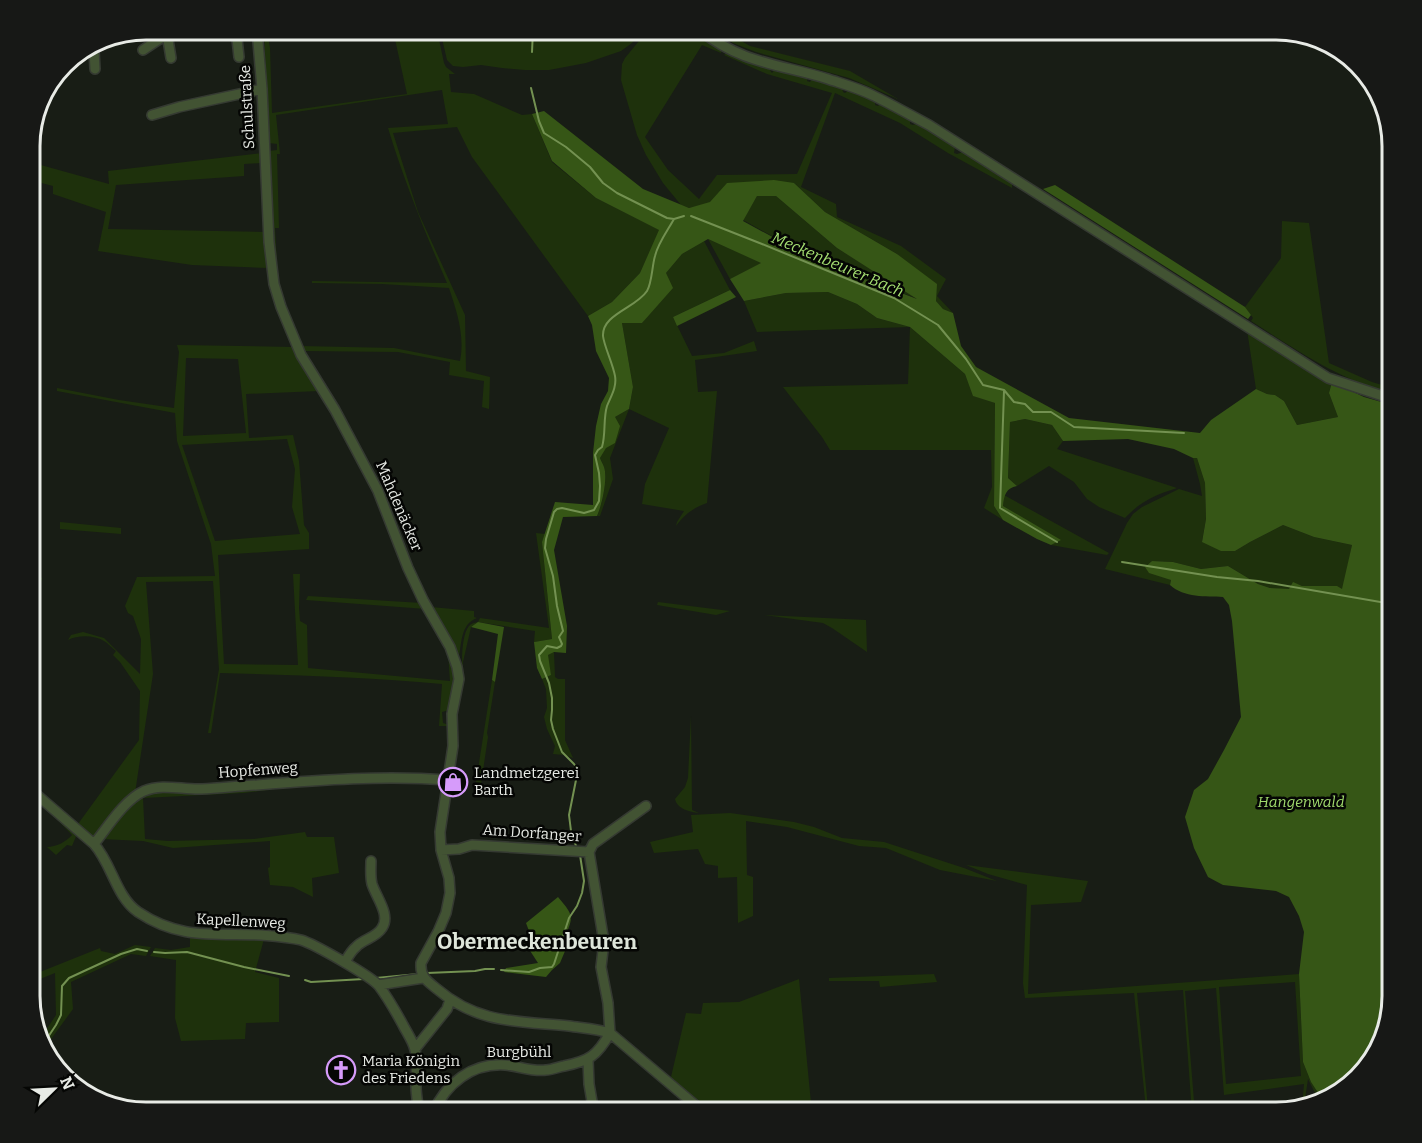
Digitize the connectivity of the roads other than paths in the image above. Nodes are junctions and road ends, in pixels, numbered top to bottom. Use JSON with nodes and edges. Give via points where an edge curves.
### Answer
{"nodes":[{"id":1,"x":157,"y":40,"type":"edge"},
{"id":2,"x":169,"y":40,"type":"edge"},
{"id":3,"x":237,"y":40,"type":"edge"},
{"id":4,"x":258,"y":40,"type":"edge"},
{"id":5,"x":712,"y":40,"type":"edge"},
{"id":6,"x":143,"y":50,"type":"dead end"},
{"id":7,"x":94,"y":54,"type":"edge"},
{"id":8,"x":239,"y":57,"type":"dead end"},
{"id":9,"x":171,"y":58,"type":"dead end"},
{"id":10,"x":94,"y":69,"type":"dead end"},
{"id":11,"x":262,"y":89,"type":"junction"},
{"id":12,"x":152,"y":115,"type":"dead end"},
{"id":13,"x":267,"y":183,"type":"joint"},
{"id":14,"x":1382,"y":396,"type":"edge"},
{"id":15,"x":448,"y":780,"type":"junction"},
{"id":16,"x":41,"y":799,"type":"edge"},
{"id":17,"x":646,"y":806,"type":"dead end"},
{"id":18,"x":94,"y":844,"type":"junction"},
{"id":19,"x":441,"y":850,"type":"junction"},
{"id":20,"x":582,"y":852,"type":"junction"},
{"id":21,"x":371,"y":861,"type":"dead end"},
{"id":22,"x":345,"y":962,"type":"junction"},
{"id":23,"x":422,"y":975,"type":"junction"},
{"id":24,"x":373,"y":981,"type":"junction"},
{"id":25,"x":450,"y":1000,"type":"junction"},
{"id":26,"x":610,"y":1033,"type":"junction"},
{"id":27,"x":415,"y":1049,"type":"junction"},
{"id":28,"x":588,"y":1060,"type":"junction"},
{"id":29,"x":418,"y":1102,"type":"edge"},
{"id":30,"x":439,"y":1102,"type":"edge"},
{"id":31,"x":592,"y":1102,"type":"edge"},
{"id":32,"x":692,"y":1102,"type":"edge"}],
"edges":[{"from":1,"to":6,"type":"street"},
{"from":2,"to":9,"type":"street"},
{"from":3,"to":8,"type":"street"},
{"from":4,"to":11,"type":"street","name":"Schulstraße"},
{"from":5,"to":14,"type":"street","via":[[760,62],[826,78],[870,94],[929,125],[1329,378]]},
{"from":7,"to":10,"type":"street"},
{"from":11,"to":12,"type":"street"},
{"from":11,"to":13,"type":"street","name":"Schulstraße"},
{"from":13,"to":15,"type":"street","name":"Mahdenäcker","via":[[274,283],[291,335],[374,483],[408,568],[455,658],[459,679],[452,714]]},
{"from":15,"to":18,"type":"street","name":"Hopfenweg","via":[[322,780],[200,789],[157,788],[135,796]]},
{"from":15,"to":19,"type":"street","name":"Mahdenäcker"},
{"from":16,"to":18,"type":"street","name":"Kapellenweg"},
{"from":17,"to":20,"type":"street"},
{"from":18,"to":22,"type":"street","name":"Kapellenweg","via":[[128,903],[158,923],[188,933],[302,940]]},
{"from":19,"to":20,"type":"street","name":"Am Dorfanger","via":[[472,845]]},
{"from":19,"to":23,"type":"street","via":[[450,893],[446,914],[423,957]]},
{"from":20,"to":26,"type":"street","name":"Am Dorfanger","via":[[604,942],[601,967]]},
{"from":21,"to":22,"type":"street","via":[[372,885],[385,917],[384,924],[376,935],[356,947]]},
{"from":22,"to":24,"type":"street","name":"Kapellenweg"},
{"from":23,"to":24,"type":"street"},
{"from":23,"to":25,"type":"street"},
{"from":24,"to":27,"type":"street","name":"Kapellenweg"},
{"from":25,"to":26,"type":"street","via":[[479,1015],[497,1019]]},
{"from":25,"to":27,"type":"street"},
{"from":26,"to":28,"type":"street"},
{"from":26,"to":32,"type":"street"},
{"from":27,"to":29,"type":"street","name":"Kapellenweg"},
{"from":28,"to":30,"type":"street","name":"Burgbühl","via":[[545,1071],[505,1065],[478,1068],[459,1079]]},
{"from":28,"to":31,"type":"street"}]}
